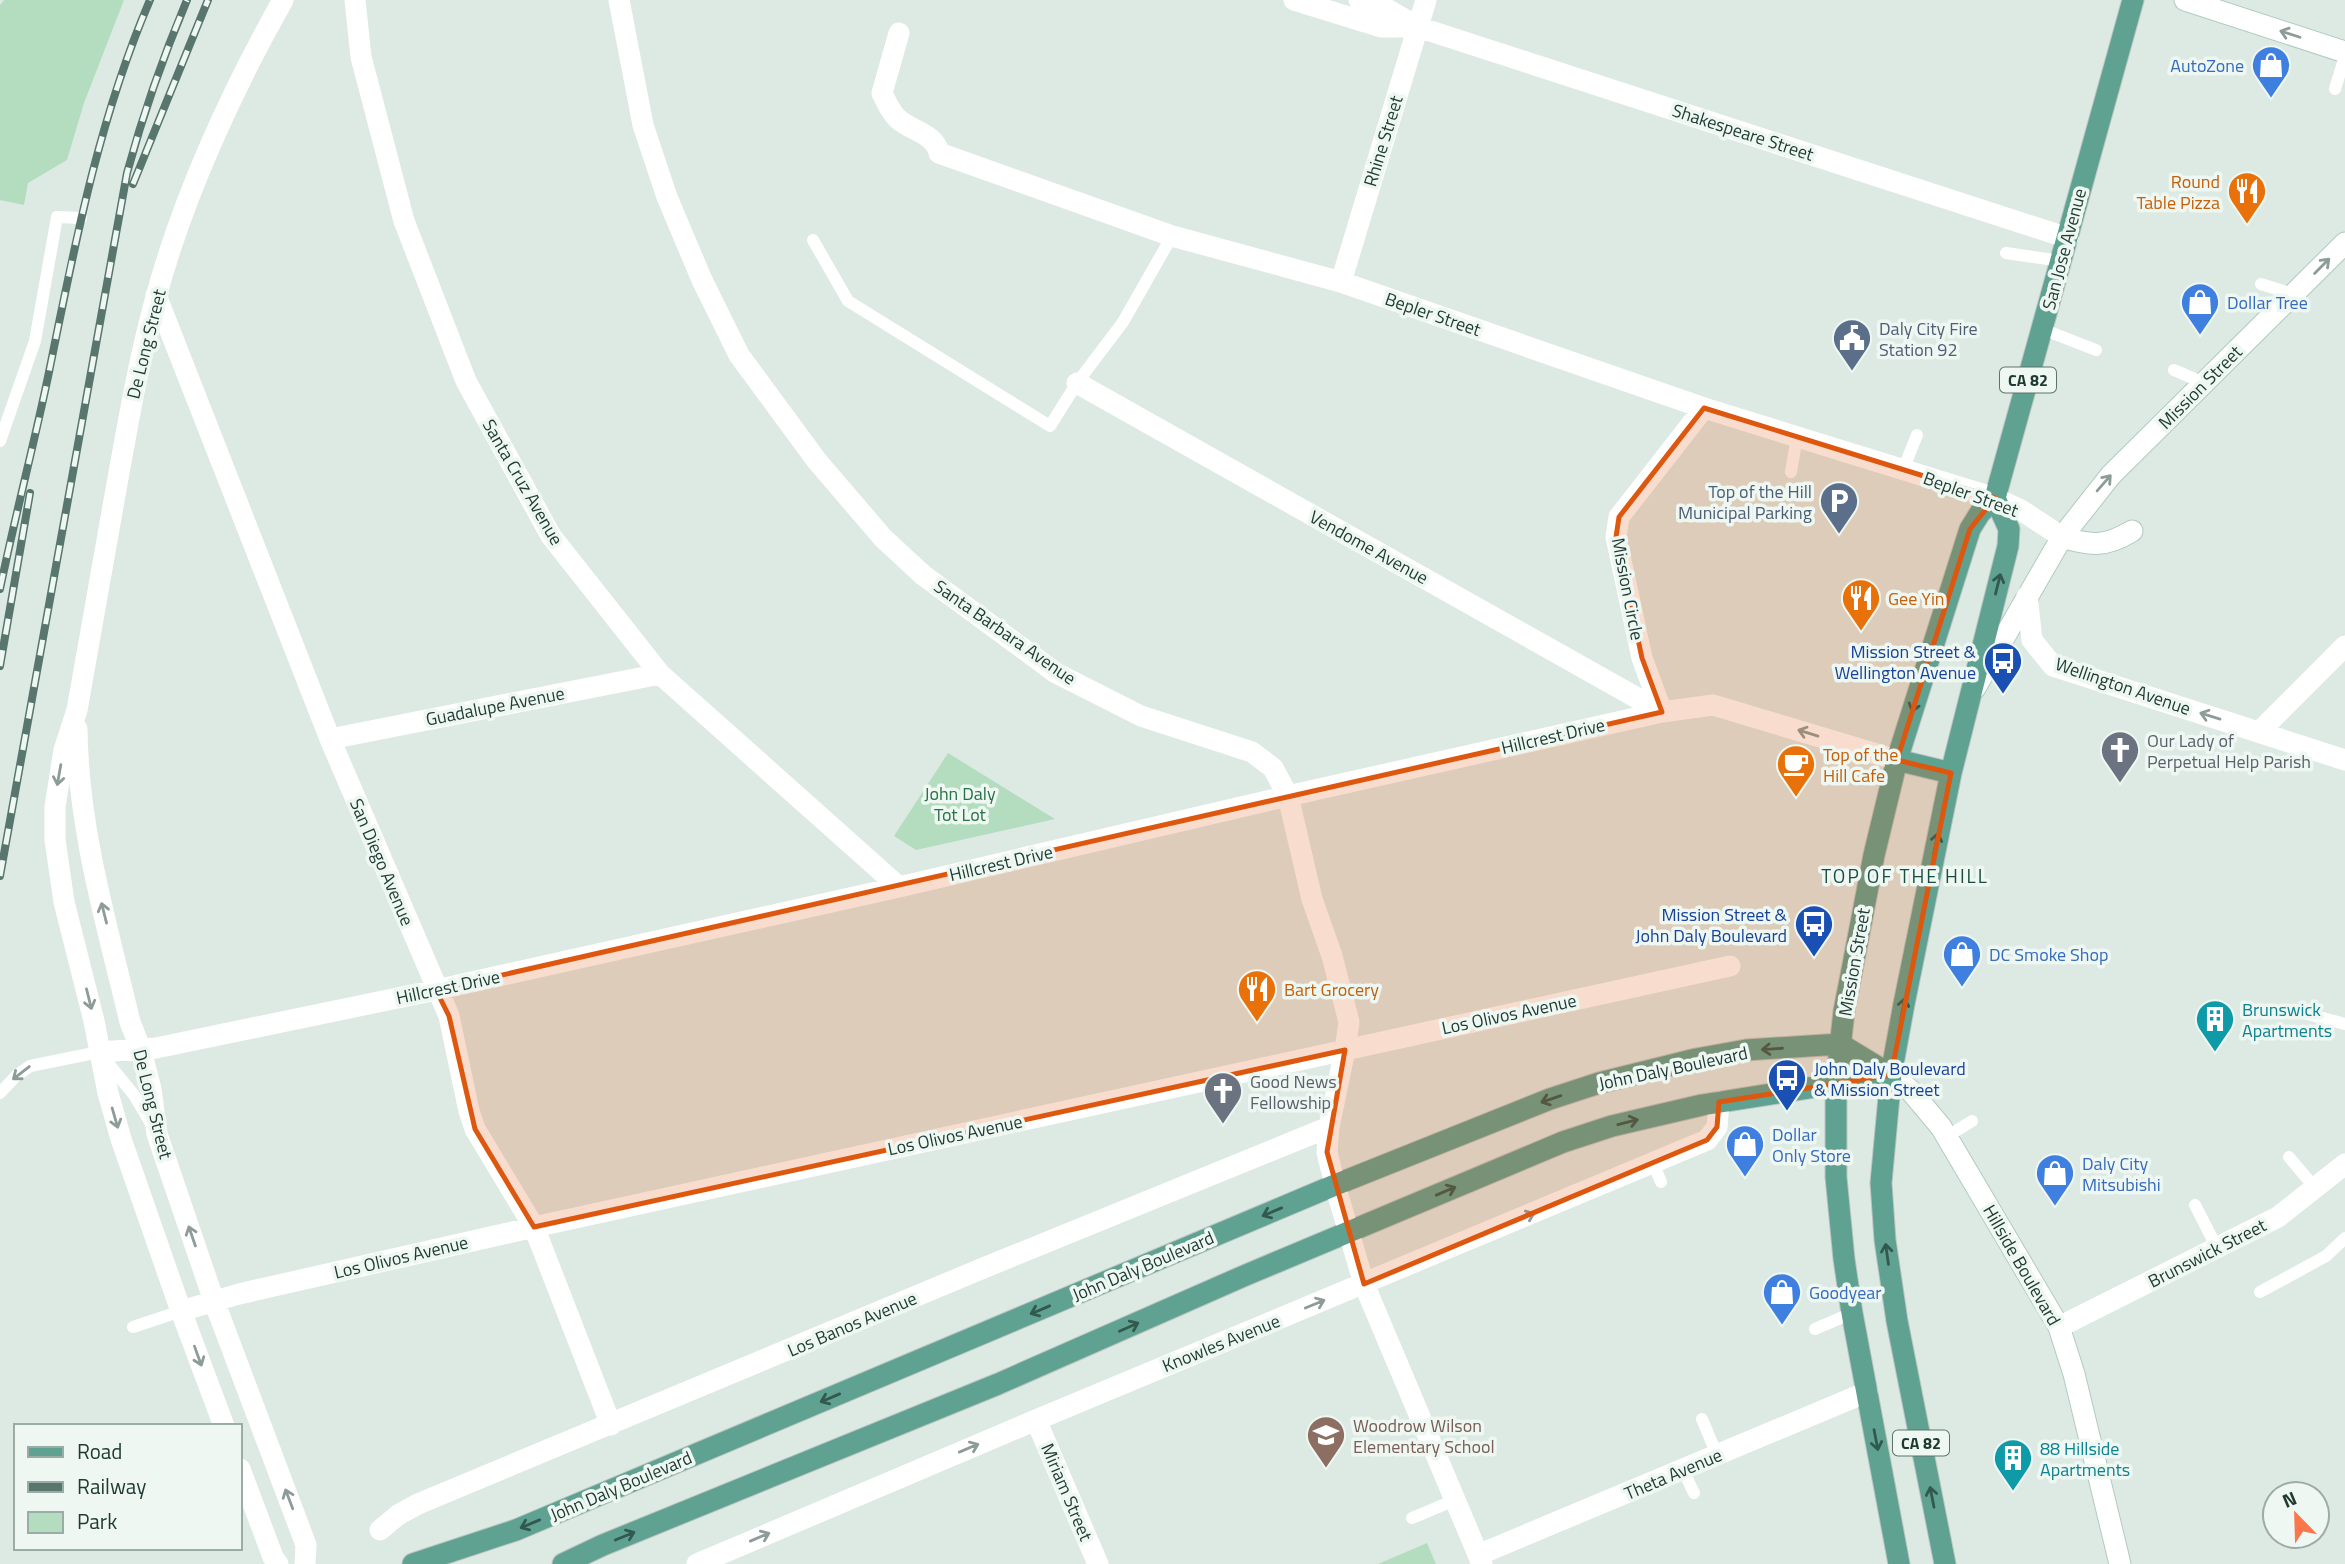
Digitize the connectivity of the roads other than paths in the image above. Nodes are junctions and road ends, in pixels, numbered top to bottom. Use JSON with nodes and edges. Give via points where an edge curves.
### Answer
{"nodes":[{"id":1,"x":283,"y":0,"type":"edge"},
{"id":2,"x":355,"y":0,"type":"edge"},
{"id":3,"x":619,"y":0,"type":"edge"},
{"id":4,"x":1294,"y":0,"type":"edge"},
{"id":5,"x":1359,"y":0,"type":"edge"},
{"id":6,"x":1426,"y":0,"type":"edge"},
{"id":7,"x":2133,"y":0,"type":"edge"},
{"id":8,"x":2185,"y":0,"type":"edge"},
{"id":9,"x":1418,"y":27,"type":"junction"},
{"id":10,"x":899,"y":33,"type":"dead end"},
{"id":11,"x":2345,"y":54,"type":"edge"},
{"id":12,"x":2335,"y":89,"type":"dead end"},
{"id":13,"x":81,"y":218,"type":"dead end"},
{"id":14,"x":1172,"y":236,"type":"junction"},
{"id":15,"x":2068,"y":238,"type":"junction"},
{"id":16,"x":813,"y":240,"type":"dead end"},
{"id":17,"x":2345,"y":243,"type":"edge"},
{"id":18,"x":2006,"y":253,"type":"dead end"},
{"id":19,"x":2061,"y":261,"type":"junction"},
{"id":20,"x":1341,"y":282,"type":"junction"},
{"id":21,"x":2261,"y":284,"type":"dead end"},
{"id":22,"x":156,"y":295,"type":"junction"},
{"id":23,"x":2293,"y":295,"type":"junction"},
{"id":24,"x":2042,"y":329,"type":"junction"},
{"id":25,"x":2095,"y":350,"type":"dead end"},
{"id":26,"x":2174,"y":370,"type":"dead end"},
{"id":27,"x":1077,"y":383,"type":"junction"},
{"id":28,"x":2204,"y":383,"type":"junction"},
{"id":29,"x":1703,"y":408,"type":"junction"},
{"id":30,"x":1917,"y":435,"type":"dead end"},
{"id":31,"x":1797,"y":437,"type":"junction"},
{"id":32,"x":0,"y":441,"type":"edge"},
{"id":33,"x":1903,"y":470,"type":"junction"},
{"id":34,"x":1791,"y":472,"type":"dead end"},
{"id":35,"x":1995,"y":498,"type":"junction"},
{"id":36,"x":2132,"y":531,"type":"dead end"},
{"id":37,"x":2062,"y":537,"type":"junction"},
{"id":38,"x":2027,"y":596,"type":"junction"},
{"id":39,"x":2345,"y":646,"type":"edge"},
{"id":40,"x":660,"y":674,"type":"junction"},
{"id":41,"x":1975,"y":688,"type":"junction"},
{"id":42,"x":77,"y":710,"type":"junction"},
{"id":43,"x":1662,"y":712,"type":"junction"},
{"id":44,"x":2260,"y":731,"type":"junction"},
{"id":45,"x":330,"y":739,"type":"junction"},
{"id":46,"x":1897,"y":760,"type":"junction"},
{"id":47,"x":2345,"y":760,"type":"edge"},
{"id":48,"x":1951,"y":773,"type":"junction"},
{"id":49,"x":1288,"y":796,"type":"junction"},
{"id":50,"x":899,"y":887,"type":"junction"},
{"id":51,"x":1730,"y":966,"type":"dead end"},
{"id":52,"x":436,"y":990,"type":"junction"},
{"id":53,"x":2300,"y":1012,"type":"dead end"},
{"id":54,"x":2345,"y":1024,"type":"edge"},
{"id":55,"x":1840,"y":1044,"type":"junction"},
{"id":56,"x":141,"y":1050,"type":"junction"},
{"id":57,"x":1345,"y":1050,"type":"junction"},
{"id":58,"x":99,"y":1052,"type":"junction"},
{"id":59,"x":1891,"y":1075,"type":"junction"},
{"id":60,"x":1836,"y":1085,"type":"junction"},
{"id":61,"x":0,"y":1093,"type":"edge"},
{"id":62,"x":1719,"y":1102,"type":"junction"},
{"id":63,"x":1972,"y":1121,"type":"dead end"},
{"id":64,"x":1329,"y":1127,"type":"junction"},
{"id":65,"x":157,"y":1134,"type":"junction"},
{"id":66,"x":1946,"y":1137,"type":"junction"},
{"id":67,"x":2289,"y":1157,"type":"dead end"},
{"id":68,"x":2345,"y":1164,"type":"edge"},
{"id":69,"x":1335,"y":1185,"type":"junction"},
{"id":70,"x":2316,"y":1189,"type":"junction"},
{"id":71,"x":2195,"y":1205,"type":"dead end"},
{"id":72,"x":534,"y":1227,"type":"junction"},
{"id":73,"x":1348,"y":1232,"type":"junction"},
{"id":74,"x":2345,"y":1238,"type":"edge"},
{"id":75,"x":2217,"y":1248,"type":"junction"},
{"id":76,"x":1364,"y":1284,"type":"junction"},
{"id":77,"x":2260,"y":1292,"type":"dead end"},
{"id":78,"x":214,"y":1301,"type":"junction"},
{"id":79,"x":181,"y":1311,"type":"junction"},
{"id":80,"x":1852,"y":1313,"type":"junction"},
{"id":81,"x":133,"y":1327,"type":"dead end"},
{"id":82,"x":2059,"y":1327,"type":"junction"},
{"id":83,"x":1815,"y":1329,"type":"dead end"},
{"id":84,"x":1867,"y":1392,"type":"junction"},
{"id":85,"x":1702,"y":1419,"type":"dead end"},
{"id":86,"x":1036,"y":1420,"type":"junction"},
{"id":87,"x":222,"y":1424,"type":"edge"},
{"id":88,"x":611,"y":1424,"type":"junction"},
{"id":89,"x":1717,"y":1455,"type":"junction"},
{"id":90,"x":1683,"y":1470,"type":"junction"},
{"id":91,"x":242,"y":1474,"type":"edge"},
{"id":92,"x":1694,"y":1493,"type":"dead end"},
{"id":93,"x":1455,"y":1500,"type":"junction"},
{"id":94,"x":1412,"y":1518,"type":"dead end"},
{"id":95,"x":380,"y":1530,"type":"dead end"},
{"id":96,"x":1480,"y":1560,"type":"edge"},
{"id":97,"x":703,"y":1563,"type":"edge"},
{"id":98,"x":278,"y":1564,"type":"edge"},
{"id":99,"x":305,"y":1564,"type":"edge"},
{"id":100,"x":413,"y":1564,"type":"edge"},
{"id":101,"x":563,"y":1564,"type":"edge"},
{"id":102,"x":1098,"y":1564,"type":"edge"},
{"id":103,"x":1899,"y":1564,"type":"edge"},
{"id":104,"x":1945,"y":1564,"type":"edge"},
{"id":105,"x":2120,"y":1564,"type":"edge"}],
"edges":[{"from":1,"to":22,"type":"street","name":"De Long Street","via":[[206,158]]},
{"from":2,"to":40,"type":"street","name":"Santa Cruz Avenue","via":[[360,57],[404,221],[466,381],[551,536]]},
{"from":3,"to":49,"type":"street","name":"Santa Barbara Avenue","via":[[643,125],[702,280],[739,355],[817,461],[883,538],[923,575],[1056,673],[1140,716],[1252,752],[1273,768]]},
{"from":4,"to":9,"type":"street","name":"Shakespeare Street","via":[[1381,27]]},
{"from":5,"to":9,"type":"street","name":"Shakespeare Street"},
{"from":6,"to":9,"type":"street","name":"Rhine Street"},
{"from":7,"to":15,"type":"main road","name":"San Jose Avenue","number":"CA 82"},
{"from":11,"to":8,"type":"street","one_way":true},
{"from":9,"to":15,"type":"street","name":"Shakespeare Street"},
{"from":9,"to":20,"type":"street","name":"Rhine Street"},
{"from":10,"to":14,"type":"street","name":"Bepler Street","via":[[882,93],[896,117],[930,138],[939,153]]},
{"from":11,"to":12,"type":"lane"},
{"from":13,"to":32,"type":"lane","via":[[57,217],[35,341]]},
{"from":14,"to":20,"type":"street","name":"Bepler Street"},
{"from":14,"to":27,"type":"lane","via":[[1123,322]]},
{"from":15,"to":19,"type":"main road","name":"San Jose Avenue","number":"CA 82"},
{"from":16,"to":27,"type":"lane","via":[[848,301],[1050,426]]},
{"from":23,"to":17,"type":"street","name":"Mission Street","one_way":true},
{"from":18,"to":19,"type":"lane"},
{"from":19,"to":24,"type":"main road","name":"San Jose Avenue","number":"CA 82"},
{"from":20,"to":29,"type":"street","name":"Bepler Street"},
{"from":21,"to":23,"type":"lane"},
{"from":22,"to":42,"type":"street","name":"De Long Street","via":[[133,392]]},
{"from":22,"to":45,"type":"street","name":"San Diego Avenue"},
{"from":23,"to":28,"type":"street","name":"Mission Street"},
{"from":24,"to":25,"type":"lane"},
{"from":24,"to":35,"type":"main road","name":"San Jose Avenue","number":"CA 82"},
{"from":26,"to":28,"type":"lane"},
{"from":27,"to":43,"type":"street","name":"Vendome Avenue"},
{"from":37,"to":28,"type":"street","name":"Mission Street","one_way":true,"via":[[2111,475]]},
{"from":29,"to":31,"type":"street","name":"Bepler Street"},
{"from":29,"to":43,"type":"street","name":"Mission Circle","via":[[1619,517],[1616,537],[1642,658]]},
{"from":30,"to":33,"type":"lane"},
{"from":31,"to":33,"type":"street","name":"Bepler Street"},
{"from":31,"to":34,"type":"lane"},
{"from":33,"to":35,"type":"street","name":"Bepler Street"},
{"from":35,"to":37,"type":"street","name":"Bepler Street"},
{"from":41,"to":35,"type":"main road","number":"CA 82","one_way":true,"via":[[2008,546],[2009,529]]},
{"from":35,"to":46,"type":"main road","name":"Mission Street","number":"CA 82","one_way":true,"via":[[1970,529]]},
{"from":36,"to":37,"type":"street","via":[[2098,545]]},
{"from":37,"to":38,"type":"street","name":"Mission Street"},
{"from":38,"to":41,"type":"street","name":"Mission Street"},
{"from":44,"to":38,"type":"street","name":"Wellington Avenue","one_way":true,"via":[[2053,666],[2032,640]]},
{"from":39,"to":44,"type":"street"},
{"from":40,"to":45,"type":"street","name":"Guadalupe Avenue"},
{"from":40,"to":50,"type":"street","name":"Santa Cruz Avenue"},
{"from":41,"to":48,"type":"main road","number":"CA 82"},
{"from":56,"to":42,"type":"street","name":"De Long Street","one_way":true,"via":[[130,1022],[87,837]]},
{"from":42,"to":58,"type":"street","name":"De Long Street","one_way":true,"via":[[58,780],[55,840],[64,902]]},
{"from":46,"to":43,"type":"street","name":"Hillcrest Drive","one_way":true,"via":[[1713,705]]},
{"from":43,"to":49,"type":"street","name":"Hillcrest Drive"},
{"from":44,"to":47,"type":"street","name":"Wellington Avenue"},
{"from":45,"to":52,"type":"street","name":"San Diego Avenue"},
{"from":46,"to":48,"type":"main road"},
{"from":46,"to":55,"type":"main road","name":"Mission Street","number":"CA 82","via":[[1874,855]]},
{"from":59,"to":48,"type":"main road","number":"CA 82","one_way":true},
{"from":49,"to":50,"type":"street","name":"Hillcrest Drive"},
{"from":49,"to":57,"type":"street","name":"Santa Barbara Avenue","via":[[1312,899],[1349,1022]]},
{"from":50,"to":52,"type":"street","name":"Hillcrest Drive"},
{"from":51,"to":57,"type":"street","name":"Los Olivos Avenue"},
{"from":52,"to":56,"type":"street","name":"Hillcrest Drive"},
{"from":52,"to":72,"type":"street","name":"San Diego Avenue","via":[[449,1016],[475,1129]]},
{"from":53,"to":54,"type":"lane"},
{"from":55,"to":59,"type":"main road"},
{"from":55,"to":60,"type":"main road","name":"Mission Street","number":"CA 82"},
{"from":55,"to":69,"type":"main road","name":"John Daly Boulevard","one_way":true,"via":[[1746,1050],[1599,1083]]},
{"from":56,"to":58,"type":"street","name":"Hillcrest Drive"},
{"from":56,"to":65,"type":"street","name":"De Long Street"},
{"from":57,"to":64,"type":"street","name":"Santa Barbara Avenue"},
{"from":57,"to":72,"type":"street","name":"Los Olivos Avenue"},
{"from":58,"to":61,"type":"lane","one_way":true,"via":[[30,1066]]},
{"from":58,"to":65,"type":"lane","via":[[134,1095]]},
{"from":58,"to":79,"type":"street","name":"De Long Street","one_way":true,"via":[[121,1139]]},
{"from":59,"to":60,"type":"main road"},
{"from":59,"to":66,"type":"street","name":"Hillside Boulevard","via":[[1925,1107]]},
{"from":104,"to":59,"type":"main road","number":"CA 82","one_way":true,"via":[[1885,1240],[1881,1183]]},
{"from":60,"to":62,"type":"main road"},
{"from":60,"to":80,"type":"main road","name":"Mission Street","number":"CA 82","via":[[1836,1177]]},
{"from":73,"to":62,"type":"main road","one_way":true,"via":[[1563,1142]]},
{"from":76,"to":62,"type":"street","name":"Knowles Avenue","one_way":true,"via":[[1657,1172],[1707,1140],[1717,1127]]},
{"from":63,"to":66,"type":"lane"},
{"from":64,"to":69,"type":"street","name":"Santa Barbara Avenue","via":[[1327,1152]]},
{"from":64,"to":88,"type":"street","name":"Los Banos Avenue"},
{"from":78,"to":65,"type":"street","name":"De Long Street","one_way":true},
{"from":66,"to":82,"type":"street","name":"Hillside Boulevard"},
{"from":67,"to":70,"type":"lane"},
{"from":68,"to":70,"type":"street","name":"Brunswick Street"},
{"from":69,"to":73,"type":"street","name":"Santa Barbara Avenue"},
{"from":69,"to":100,"type":"main road","name":"John Daly Boulevard","one_way":true,"via":[[516,1530]]},
{"from":70,"to":75,"type":"street","name":"Brunswick Street","via":[[2278,1217]]},
{"from":71,"to":75,"type":"lane"},
{"from":72,"to":78,"type":"street","name":"Los Olivos Avenue"},
{"from":72,"to":88,"type":"street","name":"San Diego Avenue"},
{"from":73,"to":76,"type":"street","name":"Santa Barbara Avenue"},
{"from":101,"to":73,"type":"main road","one_way":true,"via":[[998,1384]]},
{"from":74,"to":77,"type":"lane","via":[[2326,1256]]},
{"from":75,"to":82,"type":"street","name":"Brunswick Street"},
{"from":86,"to":76,"type":"street","name":"Knowles Avenue","one_way":true},
{"from":76,"to":93,"type":"street","name":"Santa Barbara Avenue"},
{"from":78,"to":79,"type":"street","name":"Los Olivos Avenue"},
{"from":99,"to":78,"type":"street","name":"De Long Street","one_way":true,"via":[[306,1545]]},
{"from":79,"to":81,"type":"lane"},
{"from":79,"to":87,"type":"street","name":"De Long Street","one_way":true},
{"from":80,"to":83,"type":"lane"},
{"from":80,"to":84,"type":"main road","name":"Mission Street","number":"CA 82"},
{"from":82,"to":105,"type":"street","name":"Hillside Boulevard"},
{"from":84,"to":89,"type":"street","name":"Theta Avenue"},
{"from":84,"to":103,"type":"main road","name":"Mission Street","number":"CA 82","one_way":true},
{"from":85,"to":89,"type":"lane"},
{"from":97,"to":86,"type":"street","name":"Knowles Avenue","one_way":true},
{"from":86,"to":102,"type":"street","name":"Miriam Street"},
{"from":88,"to":95,"type":"street","name":"Los Banos Avenue","via":[[418,1504]]},
{"from":89,"to":90,"type":"street","name":"Theta Avenue"},
{"from":90,"to":92,"type":"lane"},
{"from":90,"to":96,"type":"street","name":"Theta Avenue"},
{"from":91,"to":98,"type":"street"},
{"from":93,"to":94,"type":"lane"},
{"from":93,"to":96,"type":"street","name":"Santa Barbara Avenue"}]}
